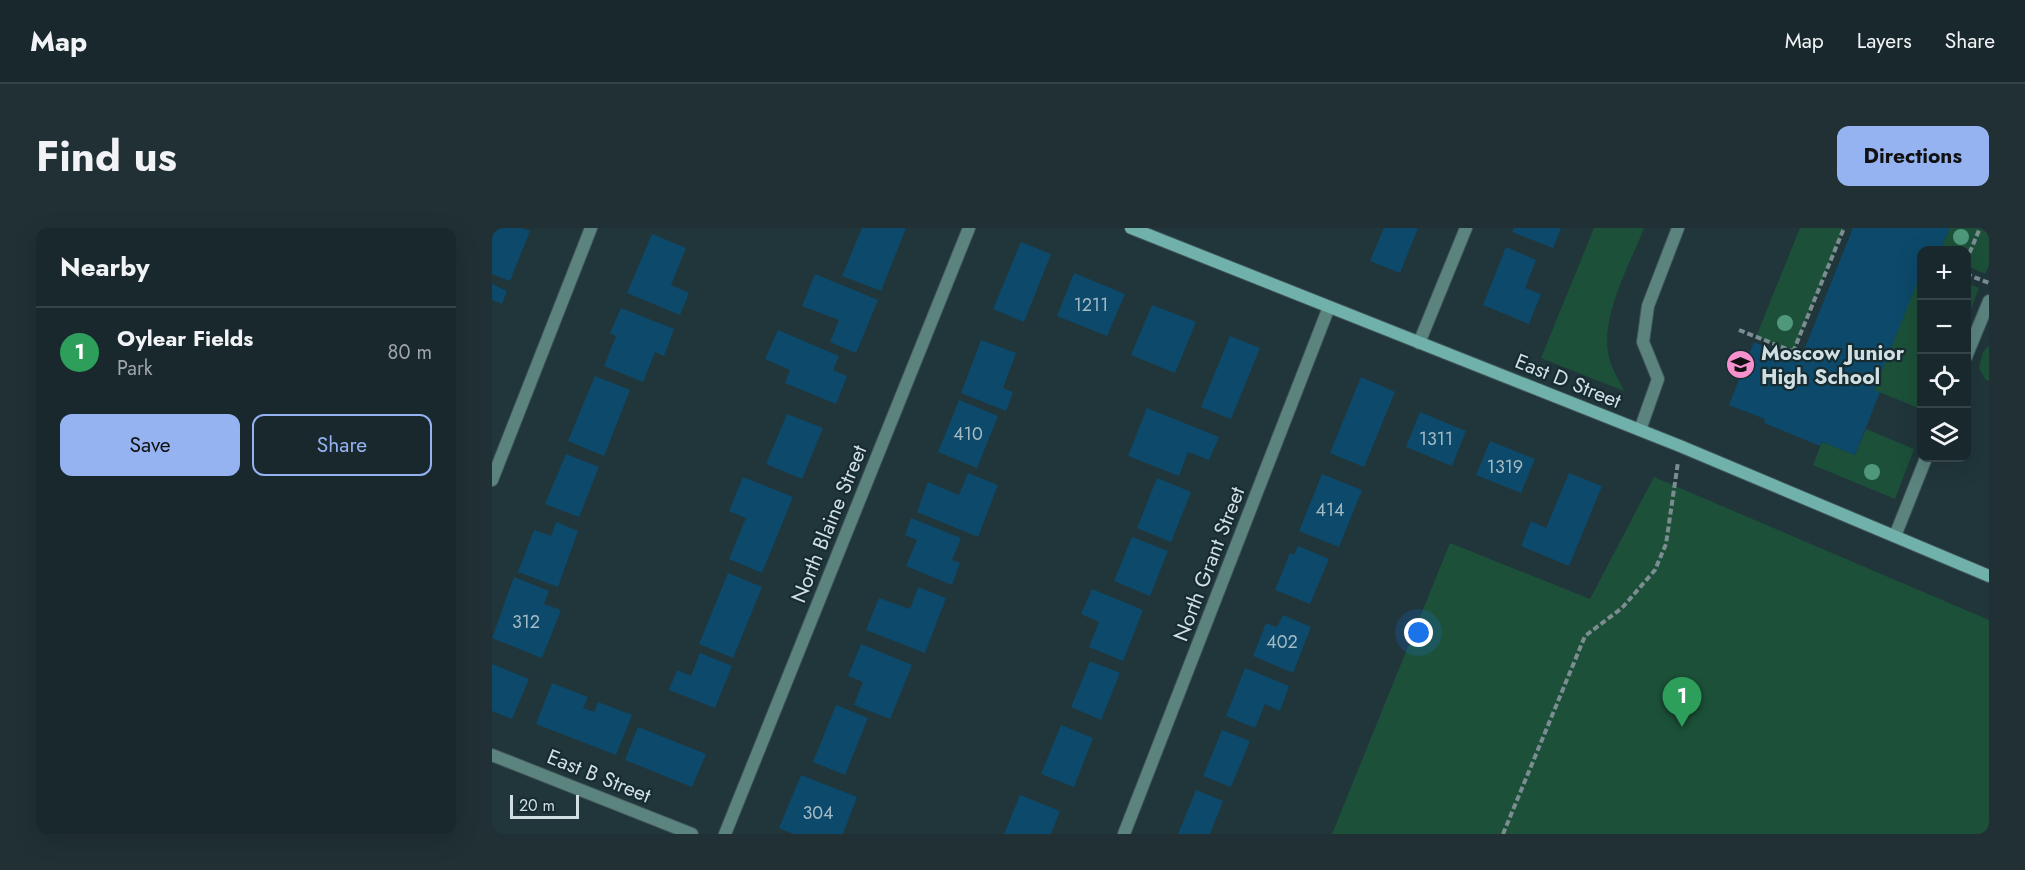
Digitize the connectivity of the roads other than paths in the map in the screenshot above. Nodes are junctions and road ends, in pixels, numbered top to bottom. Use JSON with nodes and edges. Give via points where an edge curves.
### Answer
{"nodes":[{"id":1,"x":591,"y":228,"type":"edge"},
{"id":2,"x":969,"y":228,"type":"edge"},
{"id":3,"x":1131,"y":228,"type":"edge"},
{"id":4,"x":1466,"y":228,"type":"edge"},
{"id":5,"x":1678,"y":228,"type":"edge"},
{"id":6,"x":1989,"y":301,"type":"edge"},
{"id":7,"x":1329,"y":307,"type":"junction"},
{"id":8,"x":1419,"y":343,"type":"junction"},
{"id":9,"x":1967,"y":354,"type":"edge"},
{"id":10,"x":1640,"y":430,"type":"junction"},
{"id":11,"x":1924,"y":462,"type":"edge"},
{"id":12,"x":492,"y":480,"type":"edge"},
{"id":13,"x":1895,"y":536,"type":"junction"},
{"id":14,"x":1989,"y":576,"type":"edge"},
{"id":15,"x":492,"y":755,"type":"edge"},
{"id":16,"x":692,"y":834,"type":"edge"},
{"id":17,"x":725,"y":834,"type":"edge"},
{"id":18,"x":1124,"y":834,"type":"edge"}],
"edges":[{"from":1,"to":12,"type":"street"},
{"from":2,"to":17,"type":"street","name":"North Blaine Street"},
{"from":3,"to":7,"type":"street","name":"East D Street"},
{"from":4,"to":8,"type":"street"},
{"from":5,"to":10,"type":"street","via":[[1648,306],[1643,342],[1658,379]]},
{"from":6,"to":9,"type":"street"},
{"from":7,"to":8,"type":"street","name":"East D Street"},
{"from":7,"to":18,"type":"street","name":"North Grant Street"},
{"from":8,"to":10,"type":"street","name":"East D Street"},
{"from":10,"to":13,"type":"street","name":"East D Street"},
{"from":11,"to":13,"type":"street"},
{"from":13,"to":14,"type":"street","name":"East D Street"},
{"from":15,"to":16,"type":"street","name":"East B Street"}]}
